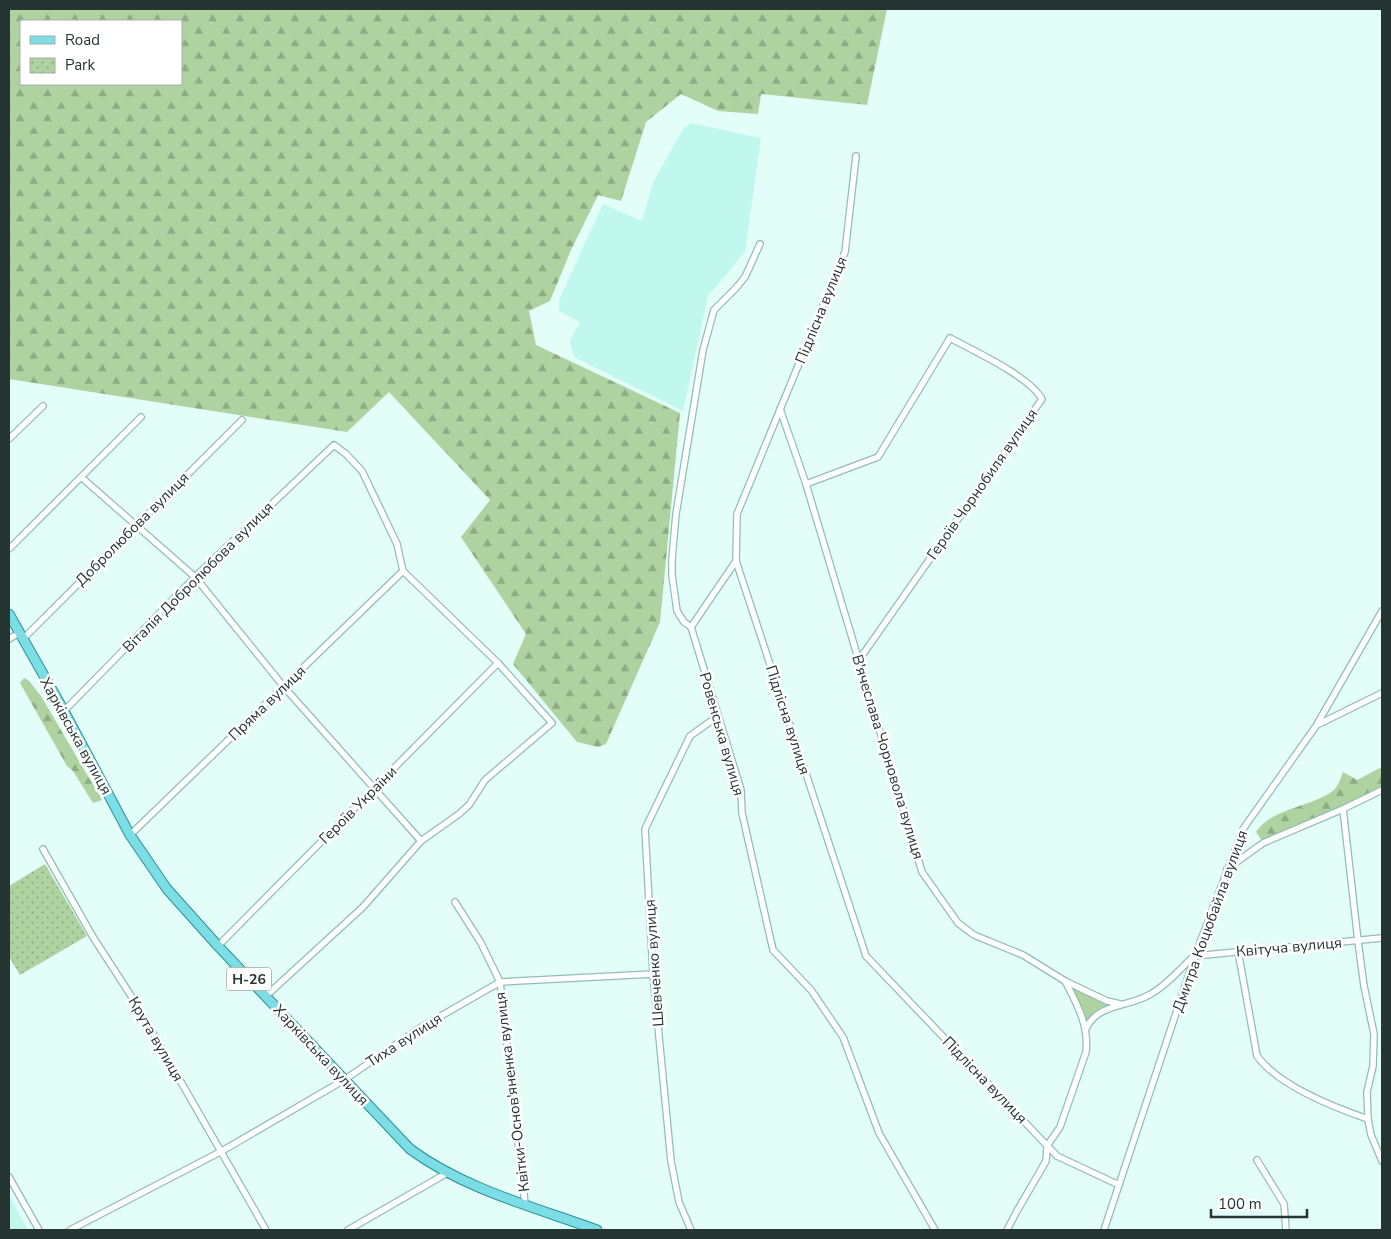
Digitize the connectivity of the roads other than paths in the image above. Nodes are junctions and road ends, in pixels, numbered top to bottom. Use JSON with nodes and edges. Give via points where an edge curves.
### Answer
{"nodes":[{"id":1,"x":856,"y":156,"type":"dead end"},
{"id":2,"x":760,"y":244,"type":"dead end"},
{"id":3,"x":43,"y":406,"type":"dead end"},
{"id":4,"x":780,"y":408,"type":"junction"},
{"id":5,"x":141,"y":417,"type":"dead end"},
{"id":6,"x":242,"y":420,"type":"dead end"},
{"id":7,"x":9,"y":439,"type":"edge"},
{"id":8,"x":81,"y":477,"type":"junction"},
{"id":9,"x":806,"y":484,"type":"junction"},
{"id":10,"x":136,"y":526,"type":"junction"},
{"id":11,"x":9,"y":549,"type":"edge"},
{"id":12,"x":736,"y":561,"type":"junction"},
{"id":13,"x":403,"y":571,"type":"junction"},
{"id":14,"x":195,"y":577,"type":"junction"},
{"id":15,"x":1382,"y":611,"type":"edge"},
{"id":16,"x":9,"y":614,"type":"edge"},
{"id":17,"x":691,"y":627,"type":"junction"},
{"id":18,"x":21,"y":636,"type":"junction"},
{"id":19,"x":9,"y":639,"type":"edge"},
{"id":20,"x":859,"y":660,"type":"junction"},
{"id":21,"x":498,"y":663,"type":"junction"},
{"id":22,"x":284,"y":687,"type":"junction"},
{"id":23,"x":1382,"y":692,"type":"edge"},
{"id":24,"x":64,"y":711,"type":"junction"},
{"id":25,"x":718,"y":716,"type":"junction"},
{"id":26,"x":1316,"y":726,"type":"junction"},
{"id":27,"x":374,"y":790,"type":"junction"},
{"id":28,"x":1382,"y":790,"type":"edge"},
{"id":29,"x":1343,"y":809,"type":"junction"},
{"id":30,"x":130,"y":835,"type":"junction"},
{"id":31,"x":421,"y":841,"type":"junction"},
{"id":32,"x":42,"y":849,"type":"dead end"},
{"id":33,"x":1227,"y":869,"type":"junction"},
{"id":34,"x":455,"y":902,"type":"dead end"},
{"id":35,"x":1382,"y":938,"type":"edge"},
{"id":36,"x":1358,"y":940,"type":"junction"},
{"id":37,"x":218,"y":946,"type":"junction"},
{"id":38,"x":1238,"y":951,"type":"junction"},
{"id":39,"x":1195,"y":956,"type":"junction"},
{"id":40,"x":653,"y":974,"type":"junction"},
{"id":41,"x":1065,"y":981,"type":"junction"},
{"id":42,"x":500,"y":982,"type":"junction"},
{"id":43,"x":266,"y":996,"type":"junction"},
{"id":44,"x":1120,"y":1004,"type":"junction"},
{"id":45,"x":1086,"y":1030,"type":"junction"},
{"id":46,"x":344,"y":1080,"type":"junction"},
{"id":47,"x":1368,"y":1119,"type":"junction"},
{"id":48,"x":1047,"y":1146,"type":"junction"},
{"id":49,"x":222,"y":1151,"type":"junction"},
{"id":50,"x":1257,"y":1160,"type":"dead end"},
{"id":51,"x":1382,"y":1161,"type":"edge"},
{"id":52,"x":447,"y":1173,"type":"junction"},
{"id":53,"x":9,"y":1177,"type":"edge"},
{"id":54,"x":1119,"y":1185,"type":"junction"},
{"id":55,"x":525,"y":1204,"type":"junction"},
{"id":56,"x":39,"y":1230,"type":"edge"},
{"id":57,"x":70,"y":1230,"type":"edge"},
{"id":58,"x":266,"y":1230,"type":"edge"},
{"id":59,"x":348,"y":1230,"type":"edge"},
{"id":60,"x":597,"y":1230,"type":"edge"},
{"id":61,"x":691,"y":1230,"type":"edge"},
{"id":62,"x":935,"y":1230,"type":"edge"},
{"id":63,"x":1008,"y":1230,"type":"edge"},
{"id":64,"x":1104,"y":1230,"type":"edge"},
{"id":65,"x":1286,"y":1230,"type":"edge"}],
"edges":[{"from":1,"to":4,"type":"street","name":"Підлісна вулиця","via":[[844,252]]},
{"from":2,"to":17,"type":"street","name":"Ровенська вулиця","via":[[744,277],[714,310],[703,350],[676,514],[672,559],[677,611]]},
{"from":3,"to":7,"type":"street"},
{"from":4,"to":9,"type":"street","name":"В'ячеслава Чорновола вулиця"},
{"from":4,"to":12,"type":"street","name":"Підлісна вулиця","via":[[737,514]]},
{"from":5,"to":8,"type":"street"},
{"from":6,"to":10,"type":"street","name":"Добролюбова вулиця"},
{"from":8,"to":10,"type":"street"},
{"from":8,"to":11,"type":"street"},
{"from":9,"to":20,"type":"street","name":"В'ячеслава Чорновола вулиця"},
{"from":9,"to":20,"type":"street","name":"Героїв Чорнобиля вулиця","via":[[878,457],[950,338],[999,364],[1037,390],[1042,398]]},
{"from":10,"to":14,"type":"street"},
{"from":10,"to":18,"type":"street","name":"Добролюбова вулиця"},
{"from":12,"to":17,"type":"street"},
{"from":12,"to":48,"type":"street","name":"Підлісна вулиця","via":[[866,956]]},
{"from":13,"to":14,"type":"street","name":"Віталія Добролюбова вулиця","via":[[397,544],[362,471],[334,445]]},
{"from":13,"to":21,"type":"street"},
{"from":13,"to":22,"type":"street","name":"Пряма вулиця"},
{"from":14,"to":22,"type":"street"},
{"from":14,"to":24,"type":"street","name":"Віталія Добролюбова вулиця"},
{"from":15,"to":26,"type":"street","name":"Дмитра Коцюбайла вулиця"},
{"from":16,"to":18,"type":"main road","name":"Харківська вулиця","number":"Н-26"},
{"from":17,"to":25,"type":"street","name":"Ровенська вулиця"},
{"from":18,"to":19,"type":"street","name":"Добролюбова вулиця"},
{"from":18,"to":24,"type":"main road","name":"Харківська вулиця","number":"Н-26"},
{"from":20,"to":41,"type":"street","name":"В'ячеслава Чорновола вулиця","via":[[922,872],[958,923],[974,935],[1023,955]]},
{"from":21,"to":27,"type":"street","name":"Героїв України"},
{"from":21,"to":31,"type":"street","via":[[552,723],[485,780],[459,814]]},
{"from":22,"to":27,"type":"street"},
{"from":22,"to":30,"type":"street","name":"Пряма вулиця"},
{"from":23,"to":26,"type":"street"},
{"from":24,"to":30,"type":"main road","name":"Харківська вулиця","number":"Н-26"},
{"from":25,"to":40,"type":"street","name":"Шевченко вулиця","via":[[690,736],[645,829]]},
{"from":25,"to":62,"type":"street","name":"Ровенська вулиця","via":[[741,790],[742,814],[773,950],[812,990],[843,1037],[879,1133]]},
{"from":26,"to":33,"type":"street","name":"Дмитра Коцюбайла вулиця","via":[[1243,829]]},
{"from":27,"to":31,"type":"street"},
{"from":27,"to":37,"type":"street","name":"Героїв України"},
{"from":28,"to":29,"type":"street"},
{"from":29,"to":33,"type":"street","via":[[1263,843]]},
{"from":29,"to":36,"type":"street"},
{"from":30,"to":37,"type":"main road","name":"Харківська вулиця","number":"Н-26","via":[[167,889]]},
{"from":31,"to":43,"type":"street","via":[[363,907]]},
{"from":32,"to":49,"type":"street","name":"Крута вулиця"},
{"from":33,"to":39,"type":"street","name":"Дмитра Коцюбайла вулиця"},
{"from":34,"to":42,"type":"street","name":"Квітки-Основ'яненка вулиця","via":[[481,942]]},
{"from":35,"to":36,"type":"street","name":"Квітуча вулиця"},
{"from":36,"to":38,"type":"street","name":"Квітуча вулиця"},
{"from":36,"to":47,"type":"street","via":[[1374,1034],[1373,1066],[1367,1092]]},
{"from":37,"to":43,"type":"main road","name":"Харківська вулиця","number":"Н-26"},
{"from":38,"to":39,"type":"street","name":"Квітуча вулиця"},
{"from":38,"to":47,"type":"street","via":[[1257,1056],[1266,1068],[1290,1085]]},
{"from":39,"to":44,"type":"street","via":[[1148,996]]},
{"from":39,"to":54,"type":"street","name":"Дмитра Коцюбайла вулиця"},
{"from":40,"to":42,"type":"street","name":"Тиха вулиця"},
{"from":40,"to":61,"type":"street","name":"Шевченко вулиця","via":[[671,1161],[679,1202]]},
{"from":41,"to":44,"type":"street","name":"В'ячеслава Чорновола вулиця"},
{"from":41,"to":45,"type":"street"},
{"from":42,"to":46,"type":"street","name":"Тиха вулиця","via":[[420,1028]]},
{"from":42,"to":55,"type":"street","name":"Квітки-Основ'яненка вулиця"},
{"from":43,"to":46,"type":"main road","name":"Харківська вулиця","number":"Н-26"},
{"from":44,"to":45,"type":"street","via":[[1093,1017]]},
{"from":45,"to":48,"type":"street","via":[[1088,1040],[1083,1064],[1060,1127]]},
{"from":46,"to":49,"type":"street","name":"Тиха вулиця"},
{"from":46,"to":52,"type":"main road","name":"Харківська вулиця","number":"Н-26","via":[[410,1149]]},
{"from":47,"to":51,"type":"street"},
{"from":48,"to":54,"type":"street","name":"Підлісна вулиця","via":[[1056,1156]]},
{"from":48,"to":63,"type":"street","via":[[1046,1161]]},
{"from":49,"to":57,"type":"street","name":"Тиха вулиця"},
{"from":49,"to":58,"type":"street","name":"Крута вулиця"},
{"from":50,"to":65,"type":"street","via":[[1284,1204]]},
{"from":52,"to":55,"type":"main road","name":"Харківська вулиця","number":"Н-26"},
{"from":52,"to":59,"type":"street"},
{"from":53,"to":56,"type":"street"},
{"from":54,"to":64,"type":"street","name":"Дмитра Коцюбайла вулиця"},
{"from":55,"to":60,"type":"main road","name":"Харківська вулиця","number":"Н-26"}]}
